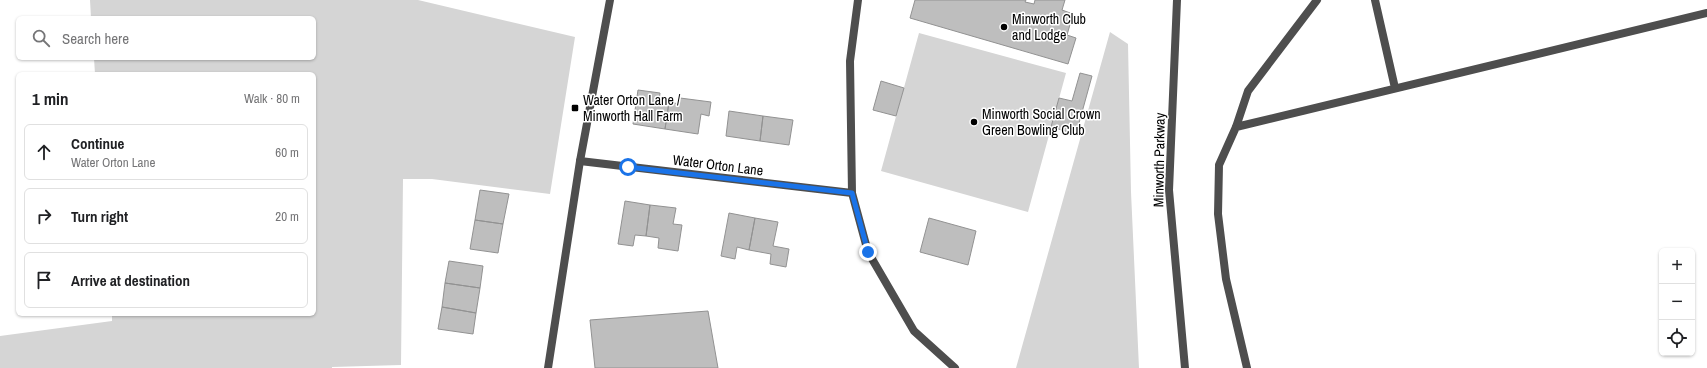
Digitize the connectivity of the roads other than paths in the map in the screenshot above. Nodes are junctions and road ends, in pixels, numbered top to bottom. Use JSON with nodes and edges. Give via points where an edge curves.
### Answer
{"nodes":[{"id":1,"x":610,"y":0,"type":"edge"},
{"id":2,"x":858,"y":0,"type":"edge"},
{"id":3,"x":1177,"y":0,"type":"edge"},
{"id":4,"x":1317,"y":0,"type":"edge"},
{"id":5,"x":1375,"y":0,"type":"edge"},
{"id":6,"x":1707,"y":13,"type":"edge"},
{"id":7,"x":1396,"y":88,"type":"junction"},
{"id":8,"x":1236,"y":127,"type":"junction"},
{"id":9,"x":580,"y":161,"type":"junction"},
{"id":10,"x":852,"y":193,"type":"junction"},
{"id":11,"x":548,"y":368,"type":"edge"},
{"id":12,"x":955,"y":368,"type":"edge"},
{"id":13,"x":1185,"y":368,"type":"edge"},
{"id":14,"x":1247,"y":368,"type":"edge"}],
"edges":[{"from":1,"to":9,"type":"street"},
{"from":2,"to":10,"type":"street","via":[[850,61]]},
{"from":3,"to":13,"type":"street","name":"Minworth Parkway","via":[[1169,190]]},
{"from":4,"to":8,"type":"street","via":[[1248,91]]},
{"from":5,"to":7,"type":"street"},
{"from":6,"to":7,"type":"street"},
{"from":7,"to":8,"type":"street"},
{"from":8,"to":14,"type":"street","via":[[1219,166],[1218,214],[1226,279]]},
{"from":9,"to":10,"type":"street","name":"Water Orton Lane"},
{"from":9,"to":11,"type":"street"},
{"from":10,"to":12,"type":"street","via":[[868,252],[879,272],[914,331]]}]}
